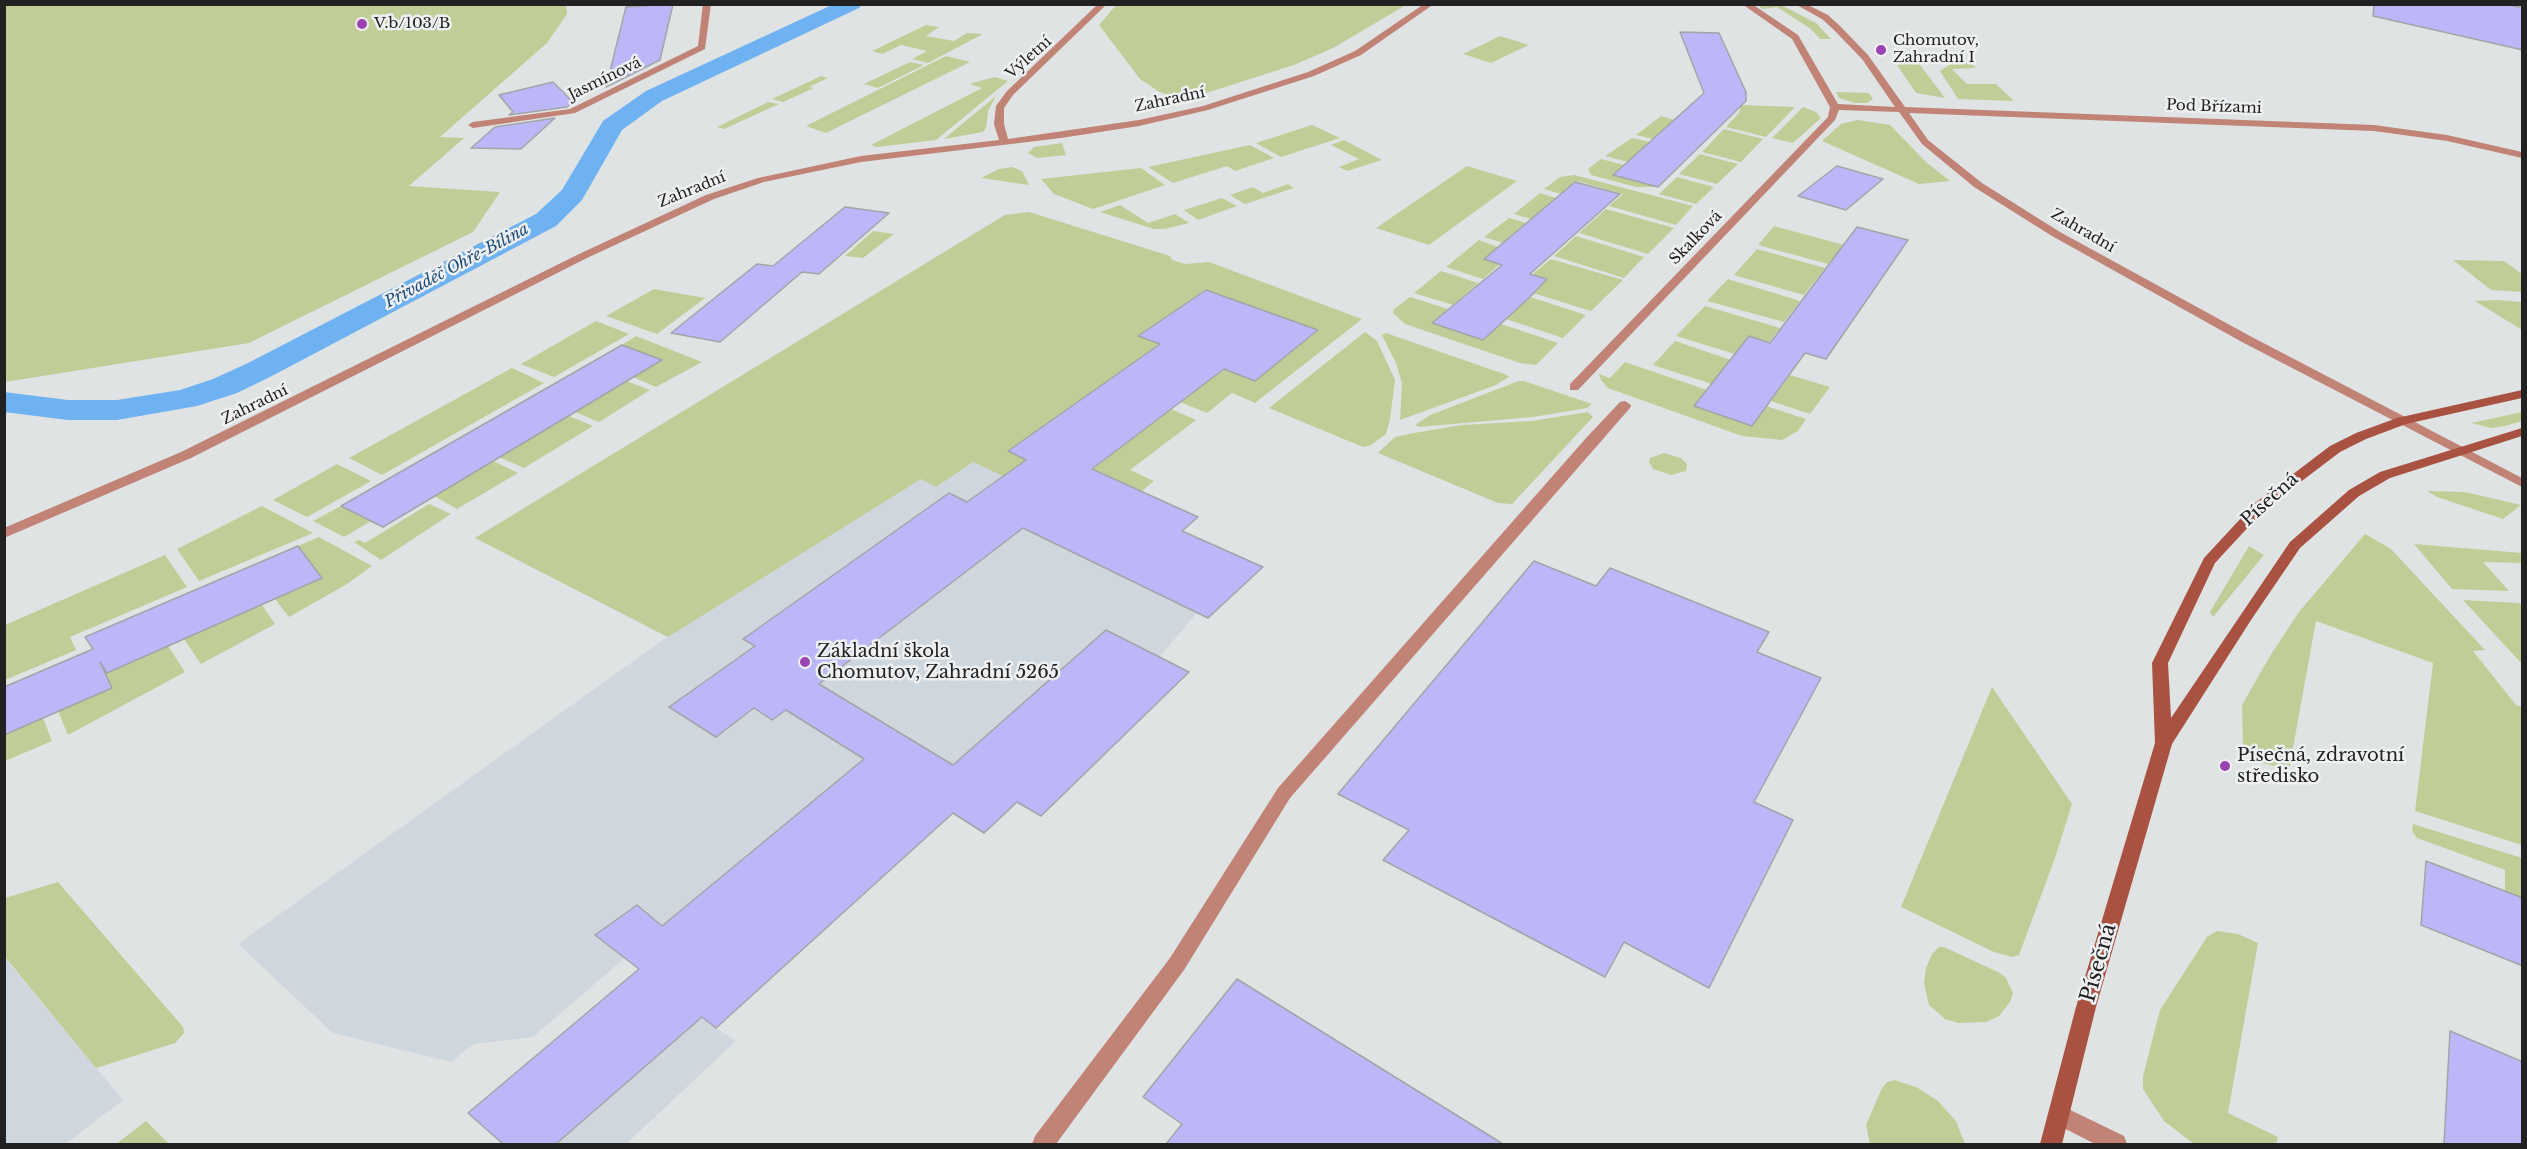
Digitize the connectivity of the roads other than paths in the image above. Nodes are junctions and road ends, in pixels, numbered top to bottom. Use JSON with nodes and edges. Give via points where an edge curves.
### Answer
{"nodes":[{"id":1,"x":707,"y":4,"type":"edge"},
{"id":2,"x":1103,"y":4,"type":"edge"},
{"id":3,"x":1430,"y":4,"type":"edge"},
{"id":4,"x":1746,"y":4,"type":"edge"},
{"id":5,"x":1799,"y":4,"type":"edge"},
{"id":6,"x":1836,"y":107,"type":"junction"},
{"id":7,"x":1903,"y":110,"type":"junction"},
{"id":8,"x":472,"y":125,"type":"dead end"},
{"id":9,"x":1004,"y":142,"type":"junction"},
{"id":10,"x":2523,"y":155,"type":"edge"},
{"id":11,"x":1574,"y":387,"type":"dead end"},
{"id":12,"x":2523,"y":394,"type":"edge"},
{"id":13,"x":1625,"y":405,"type":"dead end"},
{"id":14,"x":2402,"y":421,"type":"junction"},
{"id":15,"x":2523,"y":432,"type":"edge"},
{"id":16,"x":2459,"y":451,"type":"junction"},
{"id":17,"x":2523,"y":483,"type":"edge"},
{"id":18,"x":4,"y":534,"type":"edge"},
{"id":19,"x":2164,"y":743,"type":"junction"},
{"id":20,"x":2060,"y":1115,"type":"junction"},
{"id":21,"x":1043,"y":1144,"type":"edge"},
{"id":22,"x":2051,"y":1144,"type":"edge"},
{"id":23,"x":2116,"y":1144,"type":"edge"}],
"edges":[{"from":1,"to":8,"type":"street","name":"Jasmínová","via":[[702,47],[572,111]]},
{"from":2,"to":9,"type":"street","name":"Výletní","via":[[999,108]]},
{"from":3,"to":9,"type":"street","name":"Zahradní","via":[[1358,53],[1247,96],[1139,123]]},
{"from":4,"to":6,"type":"street","via":[[1795,37]]},
{"from":5,"to":7,"type":"street","name":"Zahradní","via":[[1837,27],[1865,57]]},
{"from":6,"to":7,"type":"street"},
{"from":6,"to":11,"type":"street","name":"Skalková","via":[[1832,118]]},
{"from":7,"to":10,"type":"street","name":"Pod Břízami","via":[[2374,128],[2447,138]]},
{"from":7,"to":14,"type":"street","name":"Zahradní","via":[[1925,142],[1974,182],[2056,234]]},
{"from":9,"to":18,"type":"street","name":"Zahradní","via":[[861,159],[762,180],[710,197],[583,256],[196,451]]},
{"from":12,"to":14,"type":"street","name":"Písečná"},
{"from":13,"to":21,"type":"street","via":[[1284,793],[1177,964]]},
{"from":14,"to":16,"type":"street","name":"Zahradní"},
{"from":14,"to":19,"type":"street","name":"Písečná","via":[[2335,449],[2297,475],[2260,506],[2209,561],[2160,663]]},
{"from":15,"to":16,"type":"street","name":"Písečná"},
{"from":16,"to":17,"type":"street","name":"Zahradní"},
{"from":16,"to":19,"type":"street","name":"Písečná","via":[[2385,475],[2354,493],[2295,545]]},
{"from":19,"to":20,"type":"street","name":"Písečná","via":[[2086,1007]]},
{"from":20,"to":22,"type":"street","name":"Písečná"},
{"from":20,"to":23,"type":"street"}]}
